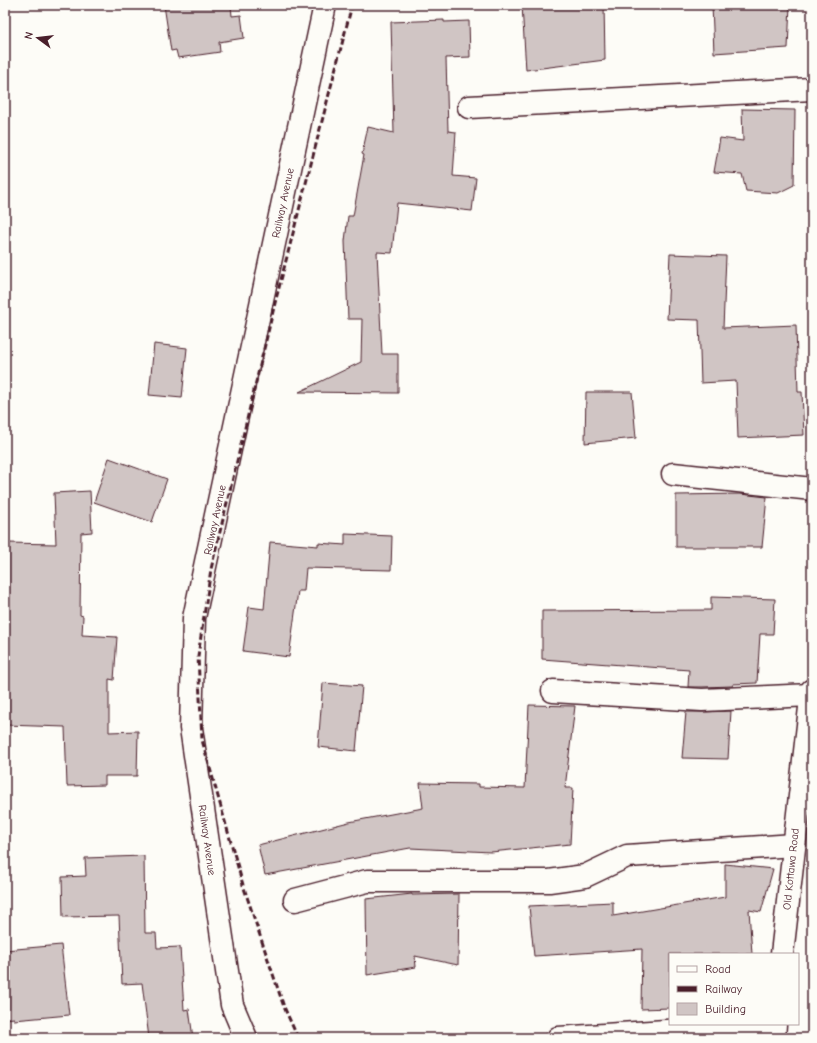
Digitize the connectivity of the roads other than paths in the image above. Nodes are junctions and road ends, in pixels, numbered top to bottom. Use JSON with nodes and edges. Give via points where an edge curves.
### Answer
{"nodes":[{"id":1,"x":326,"y":5,"type":"edge"},
{"id":2,"x":812,"y":89,"type":"edge"},
{"id":3,"x":469,"y":107,"type":"dead end"},
{"id":4,"x":673,"y":474,"type":"dead end"},
{"id":5,"x":812,"y":489,"type":"edge"},
{"id":6,"x":812,"y":690,"type":"edge"},
{"id":7,"x":553,"y":691,"type":"dead end"},
{"id":8,"x":812,"y":695,"type":"edge"},
{"id":9,"x":794,"y":845,"type":"junction"},
{"id":10,"x":295,"y":900,"type":"dead end"},
{"id":11,"x":782,"y":953,"type":"edge"},
{"id":12,"x":759,"y":1025,"type":"edge"},
{"id":13,"x":774,"y":1025,"type":"edge"},
{"id":14,"x":246,"y":1038,"type":"edge"},
{"id":15,"x":558,"y":1038,"type":"edge"},
{"id":16,"x":774,"y":1038,"type":"edge"}],
"edges":[{"from":1,"to":14,"type":"street","name":"Railway Avenue","via":[[194,618],[191,728],[232,1005]]},
{"from":2,"to":3,"type":"street"},
{"from":4,"to":5,"type":"street"},
{"from":6,"to":8,"type":"street","name":"Old Kottawa Road"},
{"from":7,"to":8,"type":"street","via":[[702,700]]},
{"from":8,"to":9,"type":"street","name":"Old Kottawa Road"},
{"from":9,"to":10,"type":"street","via":[[626,856],[585,876],[549,881],[367,881]]},
{"from":9,"to":11,"type":"street","name":"Old Kottawa Road"},
{"from":12,"to":15,"type":"street"},
{"from":13,"to":16,"type":"street"}]}
